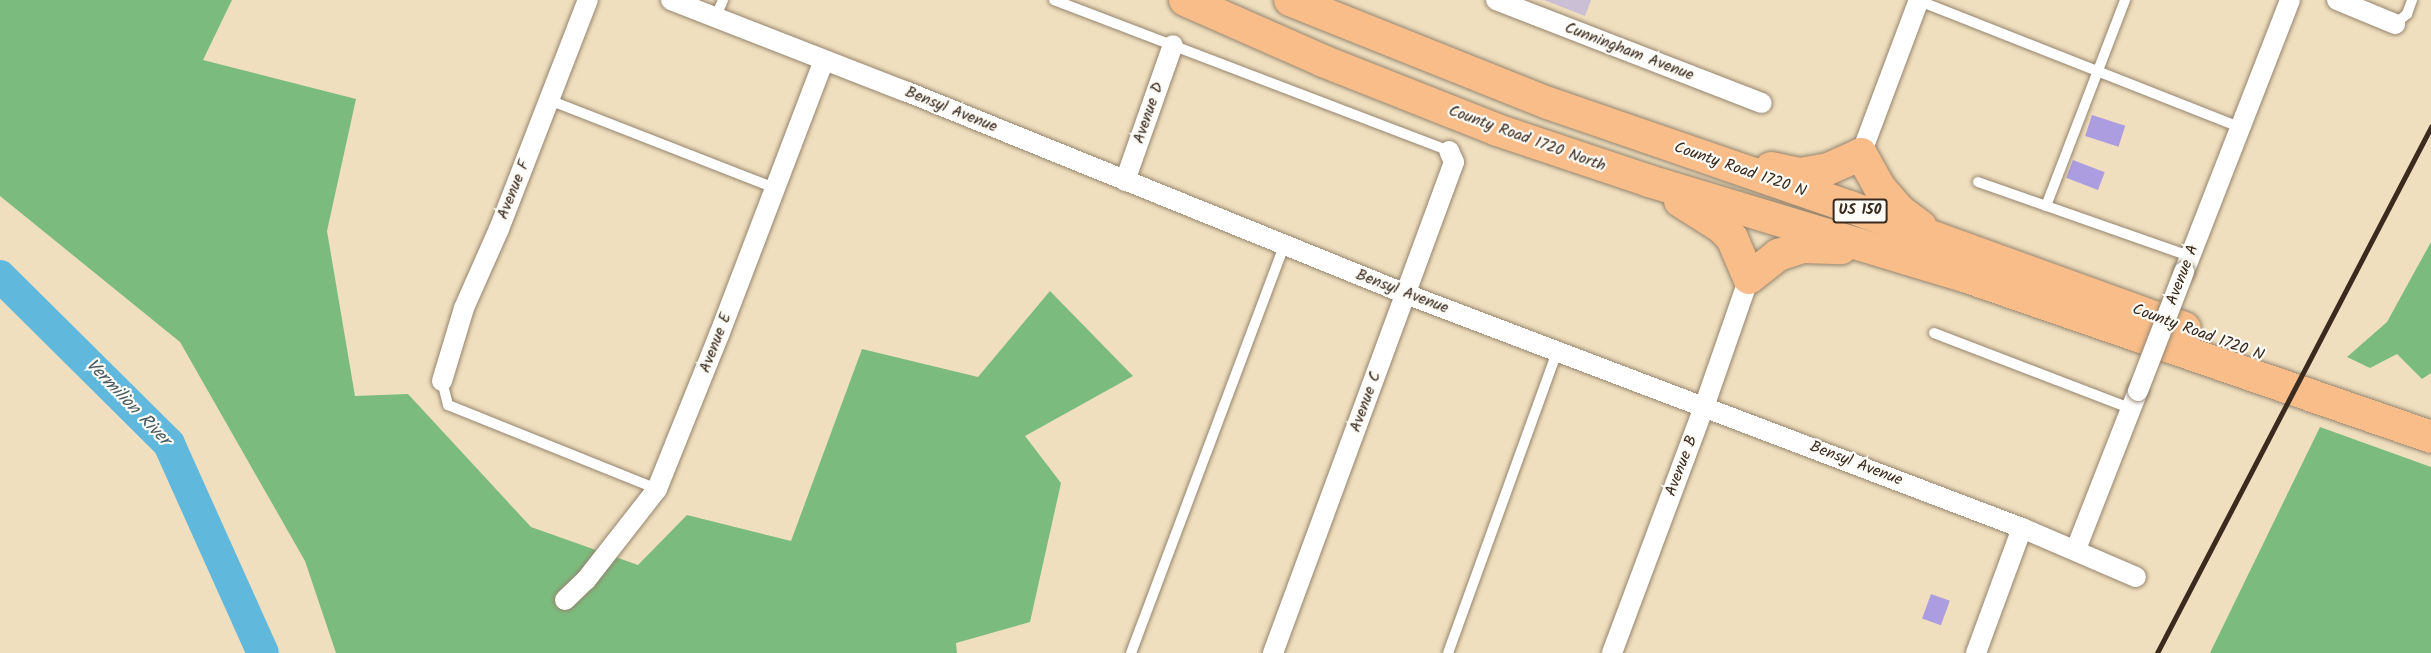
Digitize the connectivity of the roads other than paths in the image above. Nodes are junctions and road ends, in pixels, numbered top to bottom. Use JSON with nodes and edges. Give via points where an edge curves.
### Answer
{"nodes":[{"id":1,"x":588,"y":0,"type":"edge"},
{"id":2,"x":671,"y":0,"type":"edge"},
{"id":3,"x":1054,"y":0,"type":"edge"},
{"id":4,"x":1290,"y":0,"type":"edge"},
{"id":5,"x":1496,"y":0,"type":"edge"},
{"id":6,"x":1918,"y":0,"type":"edge"},
{"id":7,"x":2125,"y":0,"type":"edge"},
{"id":8,"x":2290,"y":0,"type":"edge"},
{"id":9,"x":2337,"y":0,"type":"edge"},
{"id":10,"x":2412,"y":0,"type":"edge"},
{"id":11,"x":1187,"y":1,"type":"edge"},
{"id":12,"x":1519,"y":4,"type":"edge"},
{"id":13,"x":719,"y":9,"type":"edge"},
{"id":14,"x":2395,"y":24,"type":"joint"},
{"id":15,"x":1173,"y":45,"type":"junction"},
{"id":16,"x":824,"y":60,"type":"junction"},
{"id":17,"x":2097,"y":70,"type":"junction"},
{"id":18,"x":549,"y":100,"type":"junction"},
{"id":19,"x":1762,"y":103,"type":"dead end"},
{"id":20,"x":2239,"y":127,"type":"junction"},
{"id":21,"x":1449,"y":151,"type":"joint"},
{"id":22,"x":1861,"y":154,"type":"junction"},
{"id":23,"x":1696,"y":155,"type":"junction"},
{"id":24,"x":1125,"y":181,"type":"junction"},
{"id":25,"x":1648,"y":181,"type":"junction"},
{"id":26,"x":1978,"y":182,"type":"dead end"},
{"id":27,"x":775,"y":188,"type":"junction"},
{"id":28,"x":2046,"y":206,"type":"junction"},
{"id":29,"x":1940,"y":241,"type":"junction"},
{"id":30,"x":1284,"y":245,"type":"junction"},
{"id":31,"x":1875,"y":249,"type":"junction"},
{"id":32,"x":2186,"y":264,"type":"junction"},
{"id":33,"x":1749,"y":278,"type":"junction"},
{"id":34,"x":1406,"y":294,"type":"junction"},
{"id":35,"x":1934,"y":333,"type":"dead end"},
{"id":36,"x":1557,"y":352,"type":"junction"},
{"id":37,"x":442,"y":381,"type":"joint"},
{"id":38,"x":2135,"y":400,"type":"junction"},
{"id":39,"x":1704,"y":406,"type":"junction"},
{"id":40,"x":2431,"y":417,"type":"edge"},
{"id":41,"x":2431,"y":437,"type":"edge"},
{"id":42,"x":657,"y":489,"type":"junction"},
{"id":43,"x":2022,"y":528,"type":"junction"},
{"id":44,"x":2076,"y":549,"type":"junction"},
{"id":45,"x":2136,"y":577,"type":"dead end"},
{"id":46,"x":565,"y":600,"type":"dead end"},
{"id":47,"x":1131,"y":653,"type":"edge"},
{"id":48,"x":1273,"y":653,"type":"edge"},
{"id":49,"x":1448,"y":653,"type":"edge"},
{"id":50,"x":1612,"y":653,"type":"edge"},
{"id":51,"x":1976,"y":653,"type":"edge"}],
"edges":[{"from":1,"to":18,"type":"street","name":"Avenue F"},
{"from":2,"to":13,"type":"street","name":"Bensyl Avenue"},
{"from":3,"to":15,"type":"lane"},
{"from":4,"to":23,"type":"main road","name":"County Road 1720 N","number":"US 150","via":[[1548,103]]},
{"from":5,"to":12,"type":"street","name":"Cunningham Avenue"},
{"from":6,"to":17,"type":"lane"},
{"from":6,"to":22,"type":"street"},
{"from":7,"to":17,"type":"lane"},
{"from":8,"to":20,"type":"street","name":"Avenue A"},
{"from":9,"to":14,"type":"street"},
{"from":10,"to":14,"type":"lane","via":[[2407,14]]},
{"from":11,"to":25,"type":"main road","name":"County Road 1720 North","number":"US 150","via":[[1323,61],[1497,130]]},
{"from":12,"to":19,"type":"street","name":"Cunningham Avenue"},
{"from":13,"to":16,"type":"street","name":"Bensyl Avenue"},
{"from":15,"to":21,"type":"lane"},
{"from":15,"to":24,"type":"street","name":"Avenue D"},
{"from":16,"to":24,"type":"street","name":"Bensyl Avenue"},
{"from":16,"to":27,"type":"street","name":"Avenue E"},
{"from":17,"to":20,"type":"lane"},
{"from":17,"to":28,"type":"lane"},
{"from":18,"to":27,"type":"lane"},
{"from":18,"to":37,"type":"street","name":"Avenue F","via":[[464,308]]},
{"from":20,"to":32,"type":"street","name":"Avenue A"},
{"from":21,"to":34,"type":"street","name":"Avenue C","via":[[1454,162]]},
{"from":22,"to":23,"type":"main road","via":[[1828,169],[1800,174]]},
{"from":22,"to":29,"type":"main road","via":[[1880,188],[1900,212]]},
{"from":23,"to":29,"type":"main road","name":"County Road 1720 N","number":"US 150"},
{"from":24,"to":30,"type":"street","name":"Bensyl Avenue"},
{"from":25,"to":31,"type":"main road","name":"County Road 1720 North","number":"US 150"},
{"from":25,"to":33,"type":"main road","via":[[1721,227],[1732,238]]},
{"from":26,"to":28,"type":"lane"},
{"from":27,"to":42,"type":"street","name":"Avenue E"},
{"from":28,"to":32,"type":"lane"},
{"from":29,"to":40,"type":"main road","name":"County Road 1720 N","number":"US 150"},
{"from":30,"to":34,"type":"street","name":"Bensyl Avenue"},
{"from":30,"to":47,"type":"lane"},
{"from":31,"to":33,"type":"main road","via":[[1803,247],[1779,255]]},
{"from":31,"to":41,"type":"main road","name":"County Road 1720 N","number":"US 150","via":[[2082,315]]},
{"from":32,"to":38,"type":"street","name":"Avenue A","bridge":true},
{"from":33,"to":39,"type":"street","name":"Avenue B"},
{"from":34,"to":36,"type":"street","name":"Bensyl Avenue"},
{"from":34,"to":48,"type":"street","name":"Avenue C"},
{"from":35,"to":38,"type":"lane"},
{"from":36,"to":39,"type":"street","name":"Bensyl Avenue"},
{"from":36,"to":49,"type":"lane"},
{"from":37,"to":42,"type":"lane","via":[[448,405]]},
{"from":38,"to":44,"type":"street","name":"Avenue A"},
{"from":39,"to":43,"type":"street","name":"Bensyl Avenue"},
{"from":39,"to":50,"type":"street","name":"Avenue B"},
{"from":42,"to":46,"type":"street","name":"Avenue E","via":[[586,580]]},
{"from":43,"to":44,"type":"street","name":"Bensyl Avenue"},
{"from":43,"to":51,"type":"street"},
{"from":44,"to":45,"type":"street","name":"Bensyl Avenue"}]}
